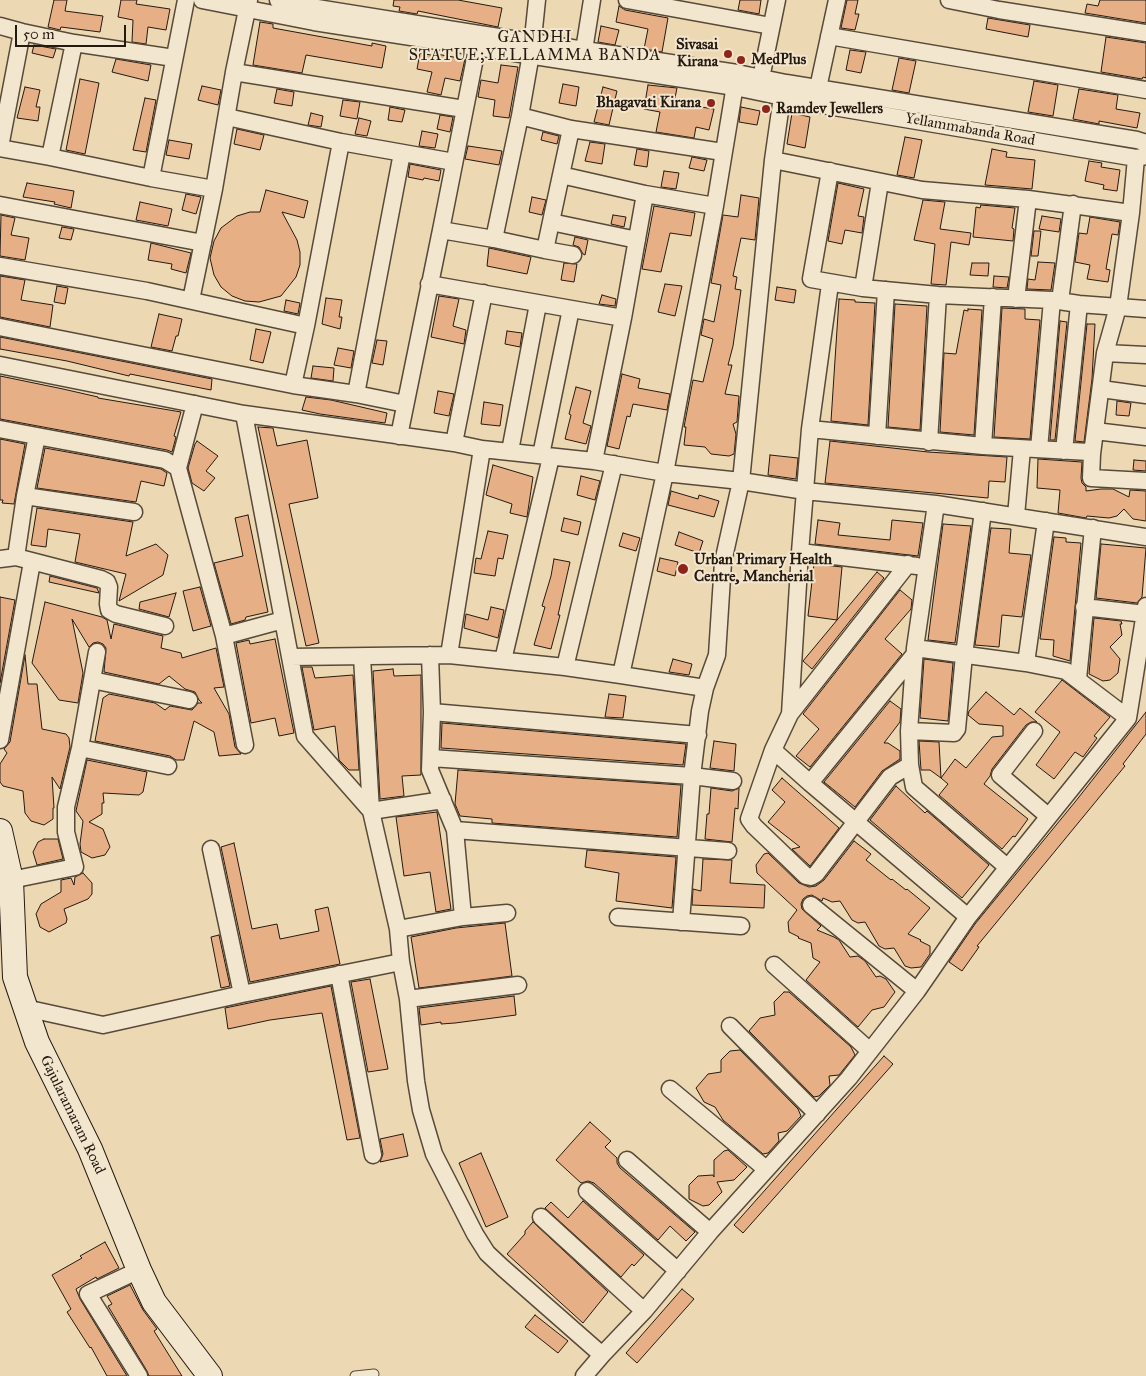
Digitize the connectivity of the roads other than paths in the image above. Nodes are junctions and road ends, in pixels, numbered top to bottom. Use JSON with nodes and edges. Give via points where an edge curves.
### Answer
{"nodes":[{"id":1,"x":186,"y":0,"type":"edge"},
{"id":2,"x":202,"y":0,"type":"edge"},
{"id":3,"x":278,"y":0,"type":"edge"},
{"id":4,"x":537,"y":0,"type":"edge"},
{"id":5,"x":592,"y":0,"type":"edge"},
{"id":6,"x":627,"y":0,"type":"edge"},
{"id":7,"x":777,"y":0,"type":"edge"},
{"id":8,"x":837,"y":0,"type":"edge"},
{"id":9,"x":949,"y":0,"type":"edge"},
{"id":10,"x":249,"y":4,"type":"edge"},
{"id":11,"x":318,"y":4,"type":"edge"},
{"id":12,"x":1000,"y":5,"type":"edge"},
{"id":13,"x":0,"y":26,"type":"edge"},
{"id":14,"x":772,"y":26,"type":"junction"},
{"id":15,"x":22,"y":32,"type":"junction"},
{"id":16,"x":1146,"y":33,"type":"edge"},
{"id":17,"x":829,"y":36,"type":"junction"},
{"id":18,"x":74,"y":43,"type":"junction"},
{"id":19,"x":477,"y":48,"type":"junction"},
{"id":20,"x":531,"y":48,"type":"junction"},
{"id":21,"x":584,"y":50,"type":"junction"},
{"id":22,"x":174,"y":58,"type":"junction"},
{"id":23,"x":234,"y":72,"type":"junction"},
{"id":24,"x":736,"y":80,"type":"junction"},
{"id":25,"x":760,"y":85,"type":"junction"},
{"id":26,"x":818,"y":88,"type":"junction"},
{"id":27,"x":1146,"y":90,"type":"edge"},
{"id":28,"x":782,"y":97,"type":"junction"},
{"id":29,"x":464,"y":108,"type":"junction"},
{"id":30,"x":520,"y":116,"type":"junction"},
{"id":31,"x":227,"y":117,"type":"junction"},
{"id":32,"x":571,"y":128,"type":"junction"},
{"id":33,"x":341,"y":142,"type":"junction"},
{"id":34,"x":1146,"y":144,"type":"edge"},
{"id":35,"x":0,"y":148,"type":"edge"},
{"id":36,"x":723,"y":152,"type":"junction"},
{"id":37,"x":402,"y":153,"type":"junction"},
{"id":38,"x":50,"y":157,"type":"junction"},
{"id":39,"x":1141,"y":157,"type":"edge"},
{"id":40,"x":773,"y":160,"type":"junction"},
{"id":41,"x":454,"y":162,"type":"junction"},
{"id":42,"x":830,"y":172,"type":"junction"},
{"id":43,"x":561,"y":175,"type":"junction"},
{"id":44,"x":151,"y":178,"type":"junction"},
{"id":45,"x":880,"y":182,"type":"junction"},
{"id":46,"x":214,"y":189,"type":"junction"},
{"id":47,"x":646,"y":194,"type":"junction"},
{"id":48,"x":1028,"y":199,"type":"junction"},
{"id":49,"x":1073,"y":204,"type":"junction"},
{"id":50,"x":0,"y":205,"type":"edge"},
{"id":51,"x":715,"y":206,"type":"junction"},
{"id":52,"x":1131,"y":213,"type":"junction"},
{"id":53,"x":551,"y":222,"type":"junction"},
{"id":54,"x":440,"y":230,"type":"junction"},
{"id":55,"x":494,"y":239,"type":"junction"},
{"id":56,"x":637,"y":240,"type":"junction"},
{"id":57,"x":203,"y":243,"type":"junction"},
{"id":58,"x":545,"y":250,"type":"junction"},
{"id":59,"x":573,"y":255,"type":"dead end"},
{"id":60,"x":0,"y":266,"type":"edge"},
{"id":61,"x":429,"y":284,"type":"junction"},
{"id":62,"x":830,"y":284,"type":"junction"},
{"id":63,"x":863,"y":288,"type":"junction"},
{"id":64,"x":886,"y":290,"type":"junction"},
{"id":65,"x":484,"y":293,"type":"junction"},
{"id":66,"x":938,"y":295,"type":"junction"},
{"id":67,"x":993,"y":297,"type":"junction"},
{"id":68,"x":1016,"y":299,"type":"junction"},
{"id":69,"x":191,"y":300,"type":"junction"},
{"id":70,"x":1056,"y":301,"type":"junction"},
{"id":71,"x":538,"y":304,"type":"junction"},
{"id":72,"x":1079,"y":304,"type":"junction"},
{"id":73,"x":1118,"y":307,"type":"junction"},
{"id":74,"x":571,"y":309,"type":"junction"},
{"id":75,"x":1146,"y":309,"type":"edge"},
{"id":76,"x":623,"y":318,"type":"junction"},
{"id":77,"x":306,"y":326,"type":"junction"},
{"id":78,"x":0,"y":327,"type":"edge"},
{"id":79,"x":1105,"y":353,"type":"junction"},
{"id":80,"x":1146,"y":355,"type":"edge"},
{"id":81,"x":0,"y":365,"type":"edge"},
{"id":82,"x":293,"y":385,"type":"junction"},
{"id":83,"x":1101,"y":389,"type":"junction"},
{"id":84,"x":356,"y":394,"type":"junction"},
{"id":85,"x":1146,"y":395,"type":"edge"},
{"id":86,"x":196,"y":404,"type":"junction"},
{"id":87,"x":405,"y":404,"type":"junction"},
{"id":88,"x":244,"y":414,"type":"junction"},
{"id":89,"x":810,"y":429,"type":"junction"},
{"id":90,"x":0,"y":430,"type":"edge"},
{"id":91,"x":1095,"y":431,"type":"junction"},
{"id":92,"x":37,"y":436,"type":"junction"},
{"id":93,"x":399,"y":436,"type":"junction"},
{"id":94,"x":877,"y":436,"type":"junction"},
{"id":95,"x":1146,"y":437,"type":"edge"},
{"id":96,"x":929,"y":442,"type":"junction"},
{"id":97,"x":454,"y":443,"type":"junction"},
{"id":98,"x":983,"y":446,"type":"junction"},
{"id":99,"x":482,"y":449,"type":"junction"},
{"id":100,"x":1022,"y":449,"type":"junction"},
{"id":101,"x":1039,"y":449,"type":"junction"},
{"id":102,"x":510,"y":451,"type":"junction"},
{"id":103,"x":1064,"y":451,"type":"junction"},
{"id":104,"x":1092,"y":454,"type":"junction"},
{"id":105,"x":546,"y":456,"type":"junction"},
{"id":106,"x":594,"y":461,"type":"junction"},
{"id":107,"x":614,"y":464,"type":"junction"},
{"id":108,"x":178,"y":468,"type":"junction"},
{"id":109,"x":665,"y":473,"type":"junction"},
{"id":110,"x":741,"y":481,"type":"junction"},
{"id":111,"x":1146,"y":482,"type":"edge"},
{"id":112,"x":805,"y":491,"type":"junction"},
{"id":113,"x":25,"y":496,"type":"junction"},
{"id":114,"x":936,"y":504,"type":"junction"},
{"id":115,"x":983,"y":511,"type":"junction"},
{"id":116,"x":134,"y":512,"type":"dead end"},
{"id":117,"x":1016,"y":516,"type":"junction"},
{"id":118,"x":1046,"y":522,"type":"junction"},
{"id":119,"x":1093,"y":528,"type":"junction"},
{"id":120,"x":1146,"y":537,"type":"edge"},
{"id":121,"x":800,"y":552,"type":"junction"},
{"id":122,"x":16,"y":559,"type":"edge"},
{"id":123,"x":908,"y":564,"type":"junction"},
{"id":124,"x":927,"y":567,"type":"junction"},
{"id":125,"x":1084,"y":607,"type":"junction"},
{"id":126,"x":1146,"y":610,"type":"edge"},
{"id":127,"x":283,"y":620,"type":"junction"},
{"id":128,"x":165,"y":626,"type":"dead end"},
{"id":129,"x":224,"y":636,"type":"junction"},
{"id":130,"x":914,"y":651,"type":"junction"},
{"id":131,"x":97,"y":652,"type":"dead end"},
{"id":132,"x":430,"y":655,"type":"junction"},
{"id":133,"x":449,"y":655,"type":"junction"},
{"id":134,"x":964,"y":655,"type":"junction"},
{"id":135,"x":290,"y":657,"type":"junction"},
{"id":136,"x":362,"y":657,"type":"junction"},
{"id":137,"x":503,"y":660,"type":"junction"},
{"id":138,"x":1026,"y":662,"type":"junction"},
{"id":139,"x":566,"y":667,"type":"junction"},
{"id":140,"x":621,"y":675,"type":"junction"},
{"id":141,"x":1078,"y":679,"type":"junction"},
{"id":142,"x":92,"y":680,"type":"junction"},
{"id":143,"x":705,"y":688,"type":"junction"},
{"id":144,"x":189,"y":700,"type":"dead end"},
{"id":145,"x":432,"y":712,"type":"junction"},
{"id":146,"x":790,"y":714,"type":"junction"},
{"id":147,"x":1128,"y":718,"type":"junction"},
{"id":148,"x":909,"y":731,"type":"junction"},
{"id":149,"x":1034,"y":731,"type":"dead end"},
{"id":150,"x":698,"y":735,"type":"junction"},
{"id":151,"x":0,"y":740,"type":"edge"},
{"id":152,"x":245,"y":745,"type":"dead end"},
{"id":153,"x":80,"y":748,"type":"junction"},
{"id":154,"x":773,"y":750,"type":"junction"},
{"id":155,"x":431,"y":758,"type":"junction"},
{"id":156,"x":910,"y":765,"type":"junction"},
{"id":157,"x":168,"y":766,"type":"dead end"},
{"id":158,"x":692,"y":776,"type":"junction"},
{"id":159,"x":733,"y":781,"type":"dead end"},
{"id":160,"x":810,"y":783,"type":"junction"},
{"id":161,"x":443,"y":800,"type":"junction"},
{"id":162,"x":371,"y":811,"type":"junction"},
{"id":163,"x":1048,"y":816,"type":"junction"},
{"id":164,"x":856,"y":822,"type":"junction"},
{"id":165,"x":455,"y":830,"type":"junction"},
{"id":166,"x":0,"y":831,"type":"edge"},
{"id":167,"x":687,"y":847,"type":"junction"},
{"id":168,"x":211,"y":849,"type":"dead end"},
{"id":169,"x":728,"y":851,"type":"dead end"},
{"id":170,"x":1007,"y":867,"type":"junction"},
{"id":171,"x":11,"y":880,"type":"junction"},
{"id":172,"x":811,"y":906,"type":"dead end"},
{"id":173,"x":507,"y":913,"type":"dead end"},
{"id":174,"x":463,"y":917,"type":"junction"},
{"id":175,"x":968,"y":917,"type":"junction"},
{"id":176,"x":618,"y":918,"type":"dead end"},
{"id":177,"x":681,"y":922,"type":"junction"},
{"id":178,"x":741,"y":926,"type":"dead end"},
{"id":179,"x":398,"y":929,"type":"junction"},
{"id":180,"x":401,"y":962,"type":"junction"},
{"id":181,"x":774,"y":965,"type":"dead end"},
{"id":182,"x":339,"y":974,"type":"junction"},
{"id":183,"x":518,"y":985,"type":"dead end"},
{"id":184,"x":917,"y":991,"type":"junction"},
{"id":185,"x":242,"y":994,"type":"junction"},
{"id":186,"x":408,"y":999,"type":"junction"},
{"id":187,"x":25,"y":1008,"type":"junction"},
{"id":188,"x":730,"y":1026,"type":"dead end"},
{"id":189,"x":870,"y":1051,"type":"junction"},
{"id":190,"x":670,"y":1089,"type":"dead end"},
{"id":191,"x":817,"y":1114,"type":"junction"},
{"id":192,"x":372,"y":1155,"type":"dead end"},
{"id":193,"x":627,"y":1160,"type":"dead end"},
{"id":194,"x":766,"y":1169,"type":"junction"},
{"id":195,"x":587,"y":1191,"type":"dead end"},
{"id":196,"x":541,"y":1217,"type":"dead end"},
{"id":197,"x":710,"y":1232,"type":"junction"},
{"id":198,"x":139,"y":1270,"type":"junction"},
{"id":199,"x":678,"y":1271,"type":"junction"},
{"id":200,"x":644,"y":1311,"type":"junction"},
{"id":201,"x":602,"y":1355,"type":"junction"},
{"id":202,"x":374,"y":1374,"type":"dead end"},
{"id":203,"x":139,"y":1376,"type":"edge"},
{"id":204,"x":210,"y":1376,"type":"edge"},
{"id":205,"x":355,"y":1376,"type":"edge"},
{"id":206,"x":584,"y":1376,"type":"edge"}],
"edges":[{"from":1,"to":22,"type":"street"},
{"from":2,"to":10,"type":"street","name":"Yellammabanda Road"},
{"from":3,"to":11,"type":"street","name":"Yellammabanda Road"},
{"from":4,"to":20,"type":"street"},
{"from":5,"to":21,"type":"street"},
{"from":6,"to":14,"type":"street"},
{"from":7,"to":14,"type":"street"},
{"from":8,"to":17,"type":"street"},
{"from":9,"to":12,"type":"street"},
{"from":10,"to":19,"type":"street","name":"Yellammabanda Road","via":[[314,22]]},
{"from":10,"to":23,"type":"street"},
{"from":11,"to":20,"type":"street","name":"Yellammabanda Road"},
{"from":12,"to":16,"type":"street"},
{"from":13,"to":15,"type":"street"},
{"from":14,"to":25,"type":"street"},
{"from":15,"to":18,"type":"street"},
{"from":15,"to":35,"type":"street"},
{"from":17,"to":26,"type":"street"},
{"from":17,"to":27,"type":"street"},
{"from":18,"to":22,"type":"street"},
{"from":18,"to":38,"type":"street"},
{"from":19,"to":20,"type":"street","name":"Yellammabanda Road"},
{"from":19,"to":29,"type":"street"},
{"from":20,"to":21,"type":"street","name":"Yellammabanda Road"},
{"from":20,"to":24,"type":"street","name":"Yellammabanda Road"},
{"from":20,"to":30,"type":"street"},
{"from":21,"to":24,"type":"street","name":"Yellammabanda Road"},
{"from":22,"to":44,"type":"street"},
{"from":23,"to":29,"type":"street"},
{"from":23,"to":31,"type":"street"},
{"from":24,"to":25,"type":"street","name":"Yellammabanda Road"},
{"from":24,"to":36,"type":"street"},
{"from":25,"to":26,"type":"street","name":"Yellammabanda Road"},
{"from":25,"to":28,"type":"street","name":"Yellammabanda Road"},
{"from":26,"to":34,"type":"street","name":"Yellammabanda Road"},
{"from":28,"to":39,"type":"street","name":"Yellammabanda Road"},
{"from":28,"to":40,"type":"street"},
{"from":29,"to":41,"type":"street"},
{"from":30,"to":32,"type":"street"},
{"from":30,"to":55,"type":"street"},
{"from":31,"to":33,"type":"street"},
{"from":31,"to":46,"type":"street"},
{"from":32,"to":36,"type":"street"},
{"from":32,"to":43,"type":"street"},
{"from":33,"to":37,"type":"street"},
{"from":33,"to":77,"type":"street"},
{"from":35,"to":38,"type":"street"},
{"from":36,"to":51,"type":"street"},
{"from":37,"to":41,"type":"street"},
{"from":37,"to":84,"type":"street"},
{"from":38,"to":44,"type":"street"},
{"from":39,"to":52,"type":"street"},
{"from":40,"to":42,"type":"street"},
{"from":40,"to":110,"type":"street"},
{"from":41,"to":54,"type":"street"},
{"from":42,"to":45,"type":"street"},
{"from":42,"to":62,"type":"street","via":[[811,279]]},
{"from":43,"to":47,"type":"street"},
{"from":43,"to":53,"type":"street"},
{"from":44,"to":46,"type":"street"},
{"from":45,"to":48,"type":"street","via":[[922,190]]},
{"from":45,"to":63,"type":"street"},
{"from":46,"to":57,"type":"street"},
{"from":47,"to":51,"type":"street"},
{"from":47,"to":56,"type":"street"},
{"from":48,"to":49,"type":"street"},
{"from":48,"to":68,"type":"street"},
{"from":49,"to":52,"type":"street"},
{"from":49,"to":70,"type":"street"},
{"from":50,"to":57,"type":"street"},
{"from":51,"to":109,"type":"street"},
{"from":52,"to":73,"type":"street"},
{"from":53,"to":56,"type":"street"},
{"from":53,"to":58,"type":"street"},
{"from":54,"to":55,"type":"street"},
{"from":54,"to":61,"type":"street"},
{"from":55,"to":58,"type":"street"},
{"from":56,"to":76,"type":"street"},
{"from":57,"to":69,"type":"street"},
{"from":58,"to":59,"type":"street"},
{"from":60,"to":69,"type":"street"},
{"from":61,"to":65,"type":"street"},
{"from":61,"to":87,"type":"street"},
{"from":62,"to":63,"type":"street"},
{"from":62,"to":89,"type":"street"},
{"from":63,"to":64,"type":"street"},
{"from":64,"to":66,"type":"street"},
{"from":64,"to":94,"type":"street"},
{"from":65,"to":71,"type":"street"},
{"from":65,"to":97,"type":"street"},
{"from":66,"to":67,"type":"street"},
{"from":66,"to":96,"type":"street"},
{"from":67,"to":68,"type":"street"},
{"from":67,"to":98,"type":"street"},
{"from":68,"to":70,"type":"street"},
{"from":69,"to":77,"type":"street"},
{"from":70,"to":72,"type":"street"},
{"from":70,"to":101,"type":"street"},
{"from":71,"to":74,"type":"street"},
{"from":71,"to":102,"type":"street"},
{"from":72,"to":73,"type":"street"},
{"from":72,"to":103,"type":"street"},
{"from":73,"to":75,"type":"street"},
{"from":73,"to":79,"type":"street"},
{"from":74,"to":76,"type":"street"},
{"from":74,"to":105,"type":"street"},
{"from":76,"to":106,"type":"street"},
{"from":77,"to":82,"type":"street"},
{"from":78,"to":82,"type":"street"},
{"from":79,"to":80,"type":"street"},
{"from":79,"to":83,"type":"street"},
{"from":81,"to":86,"type":"street"},
{"from":82,"to":84,"type":"street"},
{"from":83,"to":85,"type":"street"},
{"from":83,"to":91,"type":"street"},
{"from":84,"to":87,"type":"street"},
{"from":86,"to":88,"type":"street"},
{"from":86,"to":108,"type":"street"},
{"from":87,"to":93,"type":"street"},
{"from":88,"to":93,"type":"street"},
{"from":88,"to":127,"type":"street"},
{"from":89,"to":94,"type":"street"},
{"from":89,"to":112,"type":"street"},
{"from":90,"to":92,"type":"street"},
{"from":91,"to":95,"type":"street"},
{"from":91,"to":104,"type":"street"},
{"from":92,"to":108,"type":"street","via":[[165,460]]},
{"from":92,"to":113,"type":"street"},
{"from":93,"to":97,"type":"street"},
{"from":94,"to":96,"type":"street"},
{"from":96,"to":98,"type":"street"},
{"from":97,"to":99,"type":"street"},
{"from":98,"to":100,"type":"street"},
{"from":99,"to":102,"type":"street"},
{"from":99,"to":133,"type":"street"},
{"from":100,"to":101,"type":"street"},
{"from":100,"to":117,"type":"street"},
{"from":101,"to":103,"type":"street"},
{"from":102,"to":105,"type":"street"},
{"from":103,"to":104,"type":"street"},
{"from":104,"to":111,"type":"street","via":[[1091,478]]},
{"from":105,"to":106,"type":"street"},
{"from":105,"to":137,"type":"street"},
{"from":106,"to":107,"type":"street"},
{"from":107,"to":109,"type":"street"},
{"from":107,"to":139,"type":"street"},
{"from":108,"to":129,"type":"street"},
{"from":109,"to":110,"type":"street"},
{"from":109,"to":140,"type":"street"},
{"from":110,"to":112,"type":"street"},
{"from":110,"to":143,"type":"street","via":[[723,562],[717,655]]},
{"from":112,"to":114,"type":"street"},
{"from":112,"to":121,"type":"street"},
{"from":113,"to":116,"type":"street"},
{"from":113,"to":122,"type":"street"},
{"from":114,"to":115,"type":"street"},
{"from":114,"to":124,"type":"street"},
{"from":115,"to":117,"type":"street"},
{"from":115,"to":134,"type":"street"},
{"from":117,"to":118,"type":"street"},
{"from":118,"to":119,"type":"street"},
{"from":118,"to":138,"type":"street"},
{"from":119,"to":120,"type":"street"},
{"from":119,"to":125,"type":"street"},
{"from":121,"to":123,"type":"street"},
{"from":121,"to":146,"type":"street"},
{"from":122,"to":128,"type":"street","via":[[101,579],[109,587],[109,610]]},
{"from":122,"to":151,"type":"street"},
{"from":123,"to":124,"type":"street"},
{"from":123,"to":146,"type":"street"},
{"from":124,"to":130,"type":"street"},
{"from":125,"to":126,"type":"street"},
{"from":125,"to":141,"type":"street"},
{"from":126,"to":147,"type":"street"},
{"from":127,"to":129,"type":"street"},
{"from":127,"to":135,"type":"street"},
{"from":129,"to":152,"type":"street"},
{"from":130,"to":134,"type":"street"},
{"from":130,"to":148,"type":"street"},
{"from":130,"to":160,"type":"street"},
{"from":131,"to":142,"type":"street"},
{"from":132,"to":133,"type":"street"},
{"from":132,"to":136,"type":"street"},
{"from":132,"to":145,"type":"street"},
{"from":133,"to":137,"type":"street"},
{"from":134,"to":138,"type":"street"},
{"from":134,"to":148,"type":"street","via":[[958,730],[950,734]]},
{"from":135,"to":136,"type":"street"},
{"from":135,"to":162,"type":"street","via":[[306,736]]},
{"from":136,"to":162,"type":"street"},
{"from":137,"to":139,"type":"street"},
{"from":138,"to":141,"type":"street","via":[[1066,671]]},
{"from":139,"to":140,"type":"street"},
{"from":140,"to":143,"type":"street"},
{"from":141,"to":147,"type":"street"},
{"from":142,"to":144,"type":"street"},
{"from":142,"to":153,"type":"street"},
{"from":143,"to":150,"type":"street"},
{"from":145,"to":150,"type":"street"},
{"from":145,"to":155,"type":"street"},
{"from":146,"to":154,"type":"street"},
{"from":147,"to":163,"type":"street"},
{"from":148,"to":156,"type":"street"},
{"from":149,"to":163,"type":"street","via":[[1000,775]]},
{"from":150,"to":158,"type":"street"},
{"from":153,"to":157,"type":"street"},
{"from":153,"to":171,"type":"street","via":[[66,807],[66,832],[75,867]]},
{"from":154,"to":160,"type":"street"},
{"from":154,"to":164,"type":"street","via":[[750,819],[806,876],[816,874]]},
{"from":155,"to":158,"type":"street"},
{"from":155,"to":161,"type":"street","via":[[430,770]]},
{"from":156,"to":164,"type":"street","via":[[890,777]]},
{"from":156,"to":170,"type":"street","via":[[914,787]]},
{"from":158,"to":159,"type":"street"},
{"from":158,"to":167,"type":"street"},
{"from":160,"to":164,"type":"street"},
{"from":161,"to":162,"type":"street"},
{"from":161,"to":165,"type":"street"},
{"from":162,"to":179,"type":"street"},
{"from":163,"to":170,"type":"street"},
{"from":164,"to":175,"type":"street"},
{"from":165,"to":167,"type":"street"},
{"from":165,"to":174,"type":"street"},
{"from":166,"to":171,"type":"main road","name":"Gajularamaram Road"},
{"from":167,"to":169,"type":"street"},
{"from":167,"to":177,"type":"street"},
{"from":168,"to":185,"type":"street"},
{"from":170,"to":175,"type":"street"},
{"from":171,"to":187,"type":"main road","name":"Gajularamaram Road","via":[[14,977]]},
{"from":172,"to":184,"type":"street"},
{"from":173,"to":174,"type":"street"},
{"from":174,"to":179,"type":"street"},
{"from":175,"to":184,"type":"street"},
{"from":176,"to":177,"type":"street"},
{"from":177,"to":178,"type":"street"},
{"from":179,"to":180,"type":"street"},
{"from":180,"to":182,"type":"street"},
{"from":180,"to":186,"type":"street"},
{"from":181,"to":189,"type":"street"},
{"from":182,"to":185,"type":"street"},
{"from":182,"to":192,"type":"street"},
{"from":183,"to":186,"type":"street"},
{"from":184,"to":189,"type":"street"},
{"from":185,"to":187,"type":"street","via":[[103,1025]]},
{"from":186,"to":201,"type":"street","via":[[421,1110],[434,1154],[474,1234],[502,1268]]},
{"from":187,"to":198,"type":"main road","name":"Gajularamaram Road","via":[[44,1057],[90,1149]]},
{"from":188,"to":191,"type":"street"},
{"from":189,"to":191,"type":"street"},
{"from":190,"to":194,"type":"street"},
{"from":191,"to":194,"type":"street"},
{"from":193,"to":197,"type":"street"},
{"from":194,"to":197,"type":"street"},
{"from":195,"to":199,"type":"street"},
{"from":196,"to":200,"type":"street"},
{"from":197,"to":199,"type":"street"},
{"from":198,"to":203,"type":"street","via":[[88,1294]]},
{"from":198,"to":204,"type":"main road","name":"Gajularamaram Road","via":[[154,1302]]},
{"from":199,"to":200,"type":"street"},
{"from":200,"to":201,"type":"street"},
{"from":201,"to":206,"type":"street"},
{"from":202,"to":205,"type":"lane"}]}
